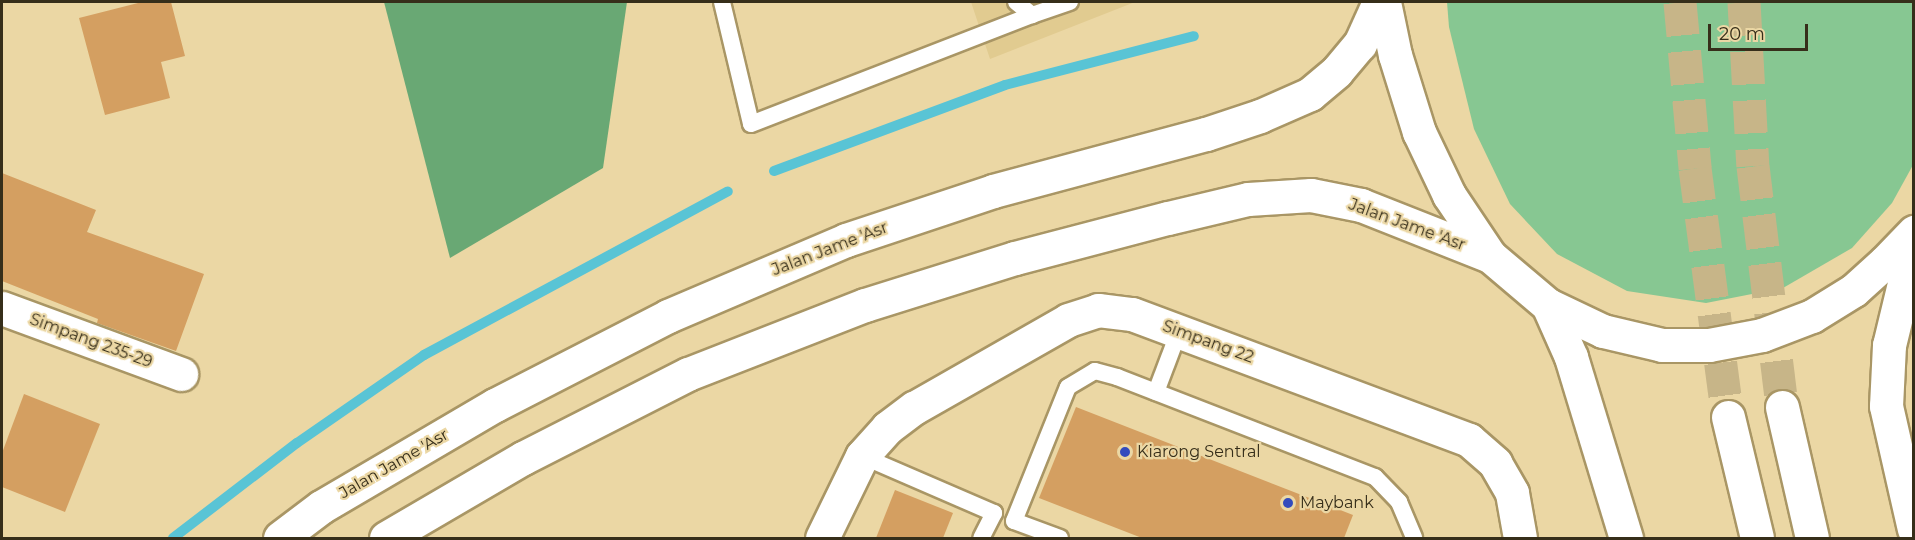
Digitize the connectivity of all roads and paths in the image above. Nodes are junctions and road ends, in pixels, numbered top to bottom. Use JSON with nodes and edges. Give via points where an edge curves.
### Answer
{"nodes":[{"id":1,"x":722,"y":2,"type":"edge"},
{"id":2,"x":1016,"y":2,"type":"edge"},
{"id":3,"x":1070,"y":2,"type":"edge"},
{"id":4,"x":1379,"y":2,"type":"edge"},
{"id":5,"x":1384,"y":2,"type":"edge"},
{"id":6,"x":1032,"y":15,"type":"junction"},
{"id":7,"x":1914,"y":232,"type":"edge"},
{"id":8,"x":1914,"y":242,"type":"edge"},
{"id":9,"x":1490,"y":256,"type":"junction"},
{"id":10,"x":1548,"y":305,"type":"junction"},
{"id":11,"x":2,"y":308,"type":"edge"},
{"id":12,"x":1179,"y":332,"type":"junction"},
{"id":13,"x":181,"y":374,"type":"dead end"},
{"id":14,"x":1156,"y":392,"type":"junction"},
{"id":15,"x":1782,"y":407,"type":"tunnel mouth"},
{"id":16,"x":1728,"y":417,"type":"tunnel mouth"},
{"id":17,"x":862,"y":456,"type":"junction"},
{"id":18,"x":1914,"y":529,"type":"edge"},
{"id":19,"x":280,"y":538,"type":"edge"},
{"id":20,"x":386,"y":538,"type":"edge"},
{"id":21,"x":822,"y":538,"type":"edge"},
{"id":22,"x":981,"y":538,"type":"edge"},
{"id":23,"x":1060,"y":538,"type":"edge"},
{"id":24,"x":1413,"y":538,"type":"edge"},
{"id":25,"x":1520,"y":538,"type":"edge"},
{"id":26,"x":1626,"y":538,"type":"edge"},
{"id":27,"x":1757,"y":538,"type":"edge"},
{"id":28,"x":1812,"y":538,"type":"edge"}],
"edges":[{"from":1,"to":6,"type":"lane","via":[[752,124]]},
{"from":2,"to":6,"type":"lane"},
{"from":3,"to":6,"type":"lane"},
{"from":4,"to":19,"type":"main road","name":"Jalan Jame 'Asr","via":[[1360,44],[1310,94],[1206,134],[993,191],[846,240],[668,316],[495,405],[321,507]]},
{"from":5,"to":9,"type":"main road","via":[[1395,55],[1419,132],[1449,195]]},
{"from":7,"to":10,"type":"main road","via":[[1854,290],[1812,316],[1762,335],[1709,345],[1662,345],[1603,332]]},
{"from":8,"to":18,"type":"main road","via":[[1889,345],[1886,406]]},
{"from":9,"to":10,"type":"main road"},
{"from":9,"to":20,"type":"main road","name":"Jalan Jame 'Asr","via":[[1361,205],[1311,195],[1248,199],[1168,218],[1015,258],[865,305],[688,374],[523,458]]},
{"from":10,"to":26,"type":"main road","via":[[1571,357]]},
{"from":11,"to":13,"type":"main road","name":"Simpang 235-29"},
{"from":12,"to":14,"type":"lane"},
{"from":12,"to":17,"type":"main road","name":"Simpang 22","via":[[1132,314],[1098,310],[1068,320],[914,408],[887,428]]},
{"from":12,"to":25,"type":"main road","name":"Simpang 22","via":[[1469,440],[1495,463],[1512,493]]},
{"from":14,"to":23,"type":"lane","via":[[1095,371],[1068,387],[1014,521]]},
{"from":14,"to":24,"type":"lane","via":[[1375,477],[1399,502]]},
{"from":15,"to":28,"type":"main road"},
{"from":16,"to":27,"type":"main road"},
{"from":17,"to":21,"type":"main road","name":"Simpang 22"},
{"from":17,"to":22,"type":"lane","via":[[994,513]]}]}
